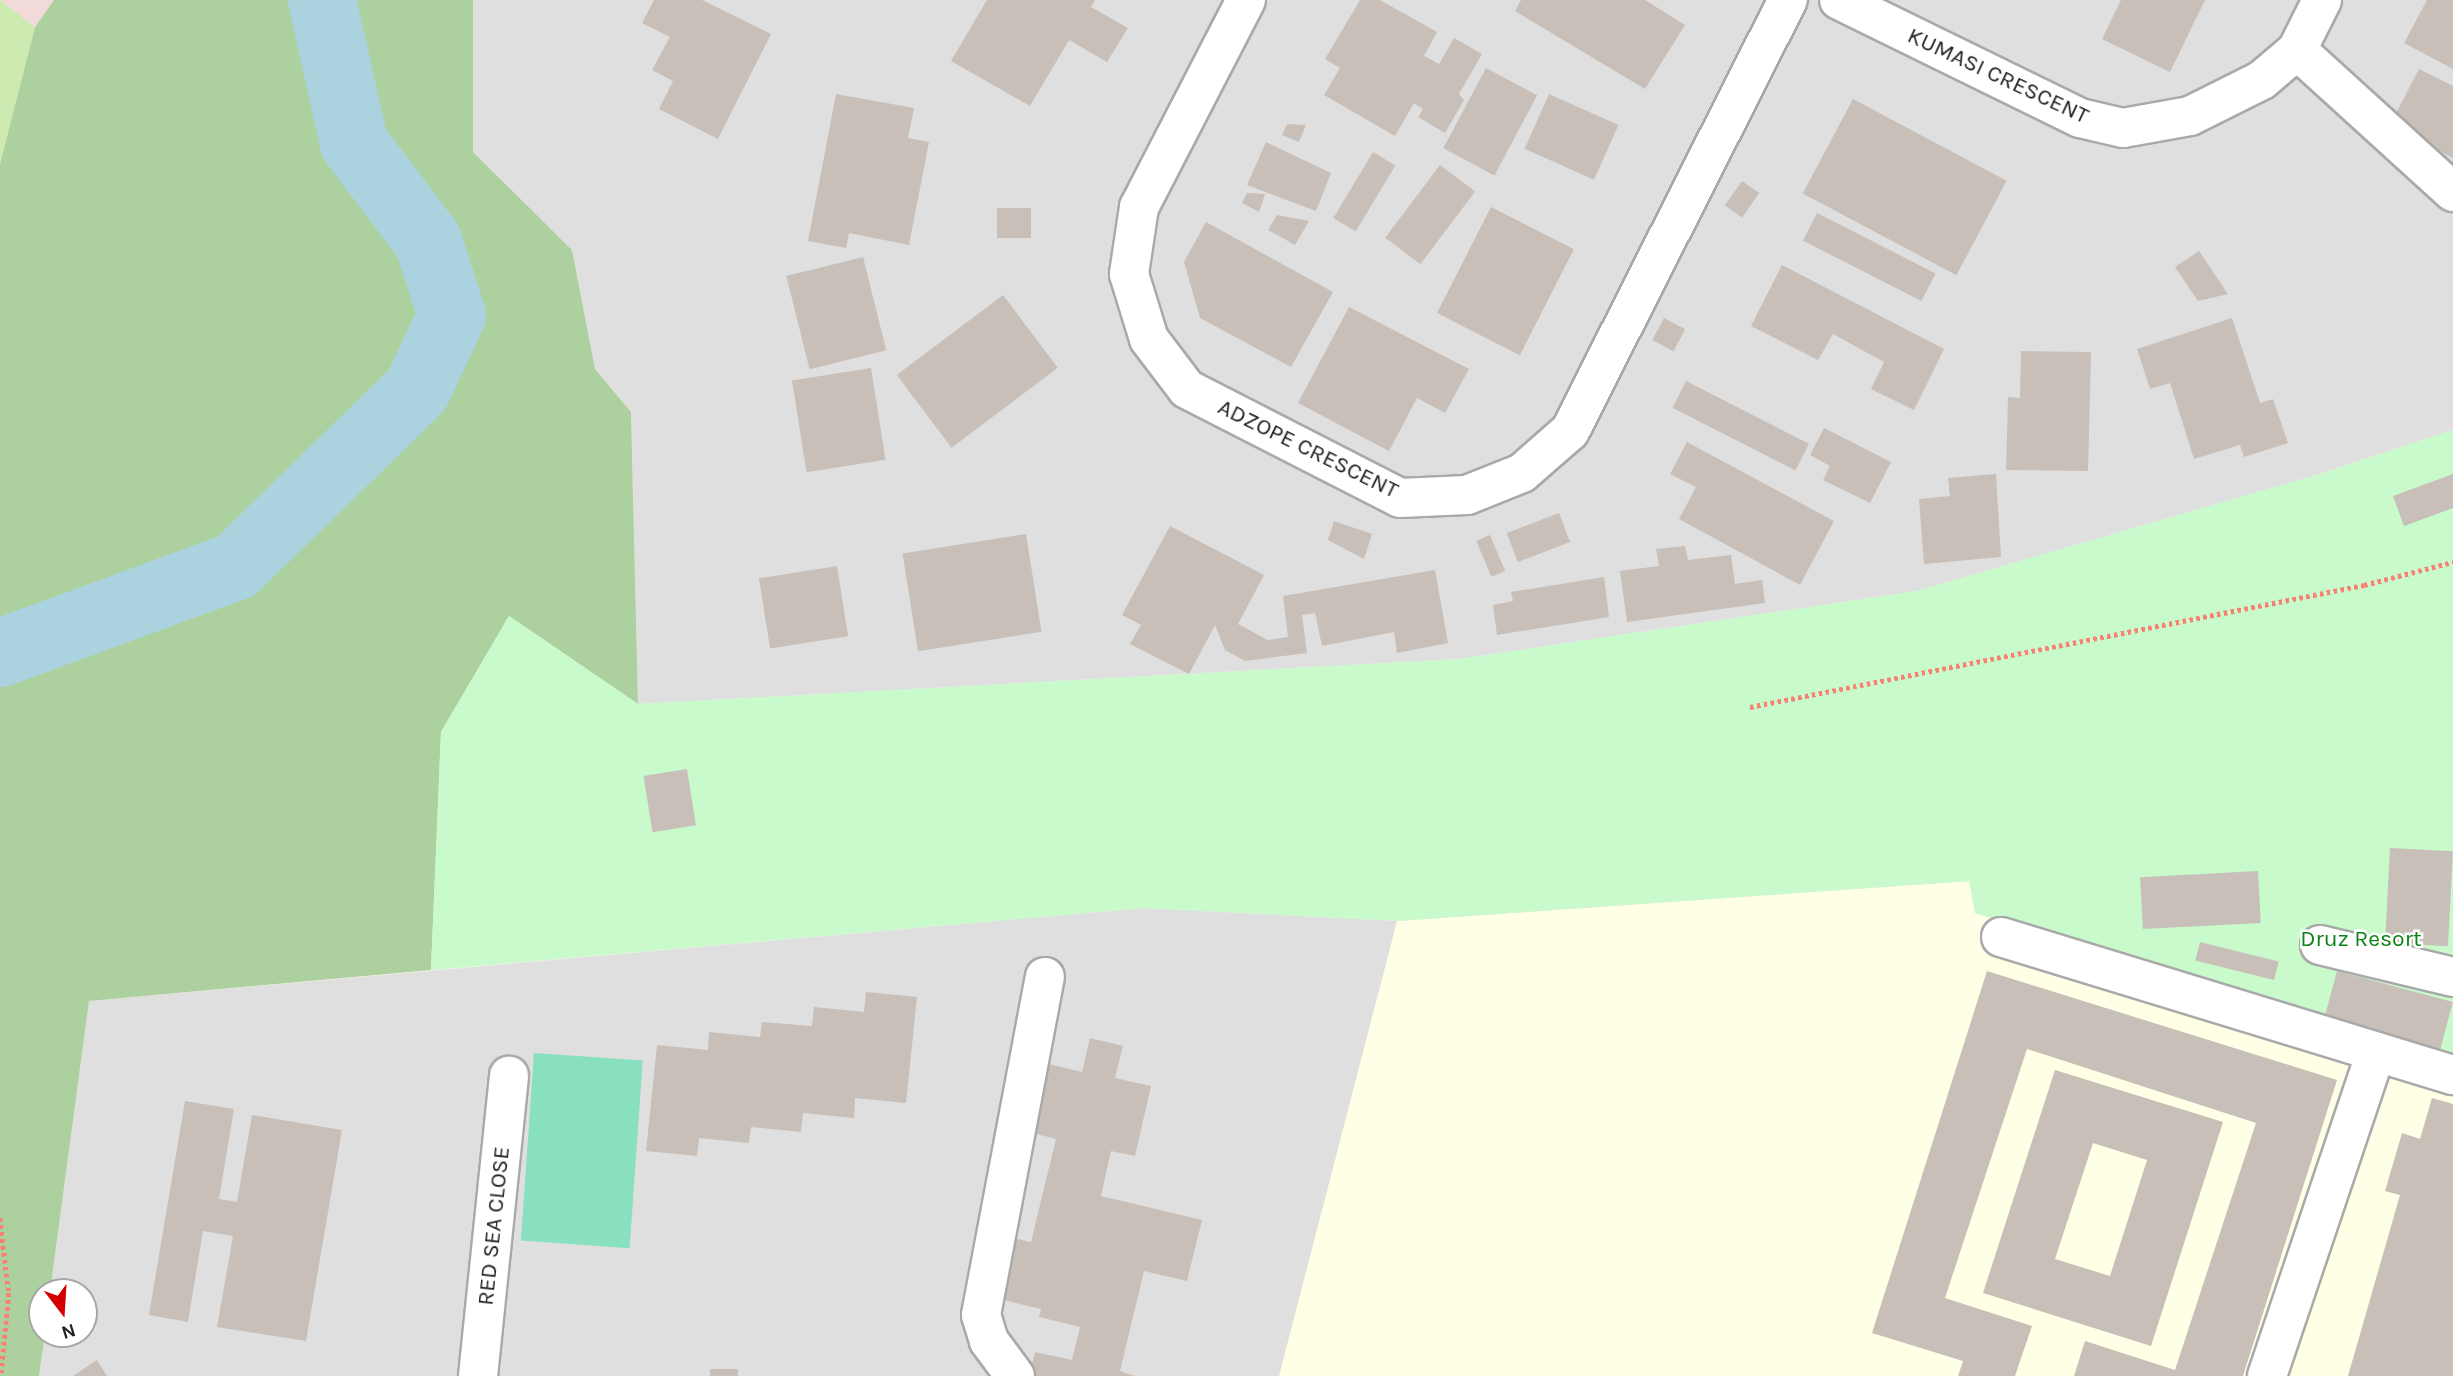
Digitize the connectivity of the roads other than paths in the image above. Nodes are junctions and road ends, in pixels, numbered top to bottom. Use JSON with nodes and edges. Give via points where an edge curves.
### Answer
{"nodes":[{"id":1,"x":1246,"y":0,"type":"edge"},
{"id":2,"x":1788,"y":0,"type":"edge"},
{"id":3,"x":1839,"y":0,"type":"edge"},
{"id":4,"x":2322,"y":0,"type":"edge"},
{"id":5,"x":2297,"y":50,"type":"junction"},
{"id":6,"x":2453,"y":192,"type":"edge"},
{"id":7,"x":2001,"y":937,"type":"dead end"},
{"id":8,"x":2320,"y":945,"type":"dead end"},
{"id":9,"x":1045,"y":977,"type":"dead end"},
{"id":10,"x":2453,"y":977,"type":"edge"},
{"id":11,"x":2376,"y":1052,"type":"junction"},
{"id":12,"x":2453,"y":1075,"type":"edge"},
{"id":13,"x":509,"y":1076,"type":"dead end"},
{"id":14,"x":478,"y":1376,"type":"edge"},
{"id":15,"x":1015,"y":1376,"type":"edge"},
{"id":16,"x":2267,"y":1376,"type":"edge"}],
"edges":[{"from":1,"to":2,"type":"street","name":"ADZOPE CRESCENT","via":[[1139,207],[1129,274],[1149,339],[1187,389],[1400,498],[1467,495],[1522,473],[1570,431]]},
{"from":3,"to":5,"type":"street","name":"KUMASI CRESCENT","via":[[2080,118],[2123,128],[2190,116],[2226,101],[2262,80]]},
{"from":4,"to":5,"type":"street","name":"KUMASI CRESCENT"},
{"from":5,"to":6,"type":"street"},
{"from":7,"to":11,"type":"street"},
{"from":8,"to":10,"type":"street"},
{"from":9,"to":15,"type":"street","via":[[981,1315],[989,1341]]},
{"from":11,"to":12,"type":"street"},
{"from":11,"to":16,"type":"street"},
{"from":13,"to":14,"type":"street","name":"RED SEA CLOSE"}]}
